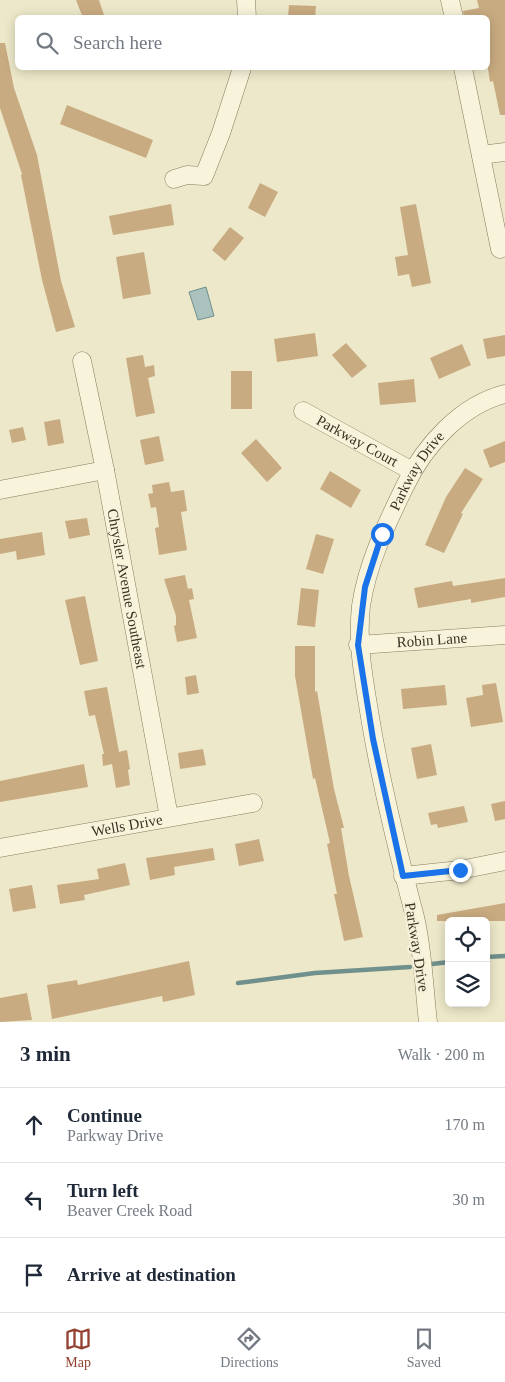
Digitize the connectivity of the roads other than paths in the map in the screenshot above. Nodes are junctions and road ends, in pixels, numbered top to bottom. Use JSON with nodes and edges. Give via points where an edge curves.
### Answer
{"nodes":[{"id":1,"x":246,"y":0,"type":"edge"},
{"id":2,"x":450,"y":0,"type":"edge"},
{"id":3,"x":247,"y":15,"type":"edge"},
{"id":4,"x":453,"y":15,"type":"edge"},
{"id":5,"x":241,"y":70,"type":"edge"},
{"id":6,"x":463,"y":70,"type":"edge"},
{"id":7,"x":505,"y":152,"type":"edge"},
{"id":8,"x":481,"y":155,"type":"junction"},
{"id":9,"x":174,"y":179,"type":"dead end"},
{"id":10,"x":500,"y":249,"type":"dead end"},
{"id":11,"x":82,"y":361,"type":"dead end"},
{"id":12,"x":505,"y":394,"type":"edge"},
{"id":13,"x":302,"y":410,"type":"dead end"},
{"id":14,"x":105,"y":470,"type":"junction"},
{"id":15,"x":412,"y":470,"type":"junction"},
{"id":16,"x":0,"y":490,"type":"edge"},
{"id":17,"x":505,"y":635,"type":"edge"},
{"id":18,"x":358,"y":645,"type":"junction"},
{"id":19,"x":253,"y":802,"type":"dead end"},
{"id":20,"x":169,"y":817,"type":"junction"},
{"id":21,"x":0,"y":848,"type":"edge"},
{"id":22,"x":505,"y":861,"type":"edge"},
{"id":23,"x":403,"y":876,"type":"junction"},
{"id":24,"x":428,"y":1022,"type":"edge"}],
"edges":[{"from":1,"to":3,"type":"street"},
{"from":2,"to":4,"type":"street"},
{"from":5,"to":9,"type":"street","via":[[204,176]]},
{"from":6,"to":8,"type":"street"},
{"from":7,"to":8,"type":"street"},
{"from":8,"to":10,"type":"street"},
{"from":11,"to":14,"type":"street","name":"Chrysler Avenue Southeast"},
{"from":12,"to":15,"type":"street","name":"Parkway Drive","via":[[491,398],[458,420],[430,446]]},
{"from":13,"to":15,"type":"street","name":"Parkway Court"},
{"from":14,"to":16,"type":"street"},
{"from":14,"to":20,"type":"street","name":"Chrysler Avenue Southeast"},
{"from":15,"to":18,"type":"street","name":"Parkway Drive","via":[[382,534],[370,570]]},
{"from":17,"to":18,"type":"street","name":"Robin Lane"},
{"from":18,"to":23,"type":"street","name":"Parkway Drive","via":[[373,739]]},
{"from":19,"to":20,"type":"street","name":"Wells Drive"},
{"from":20,"to":21,"type":"street","name":"Wells Drive"},
{"from":22,"to":23,"type":"street"},
{"from":23,"to":24,"type":"street","name":"Parkway Drive","via":[[415,919]]}]}
